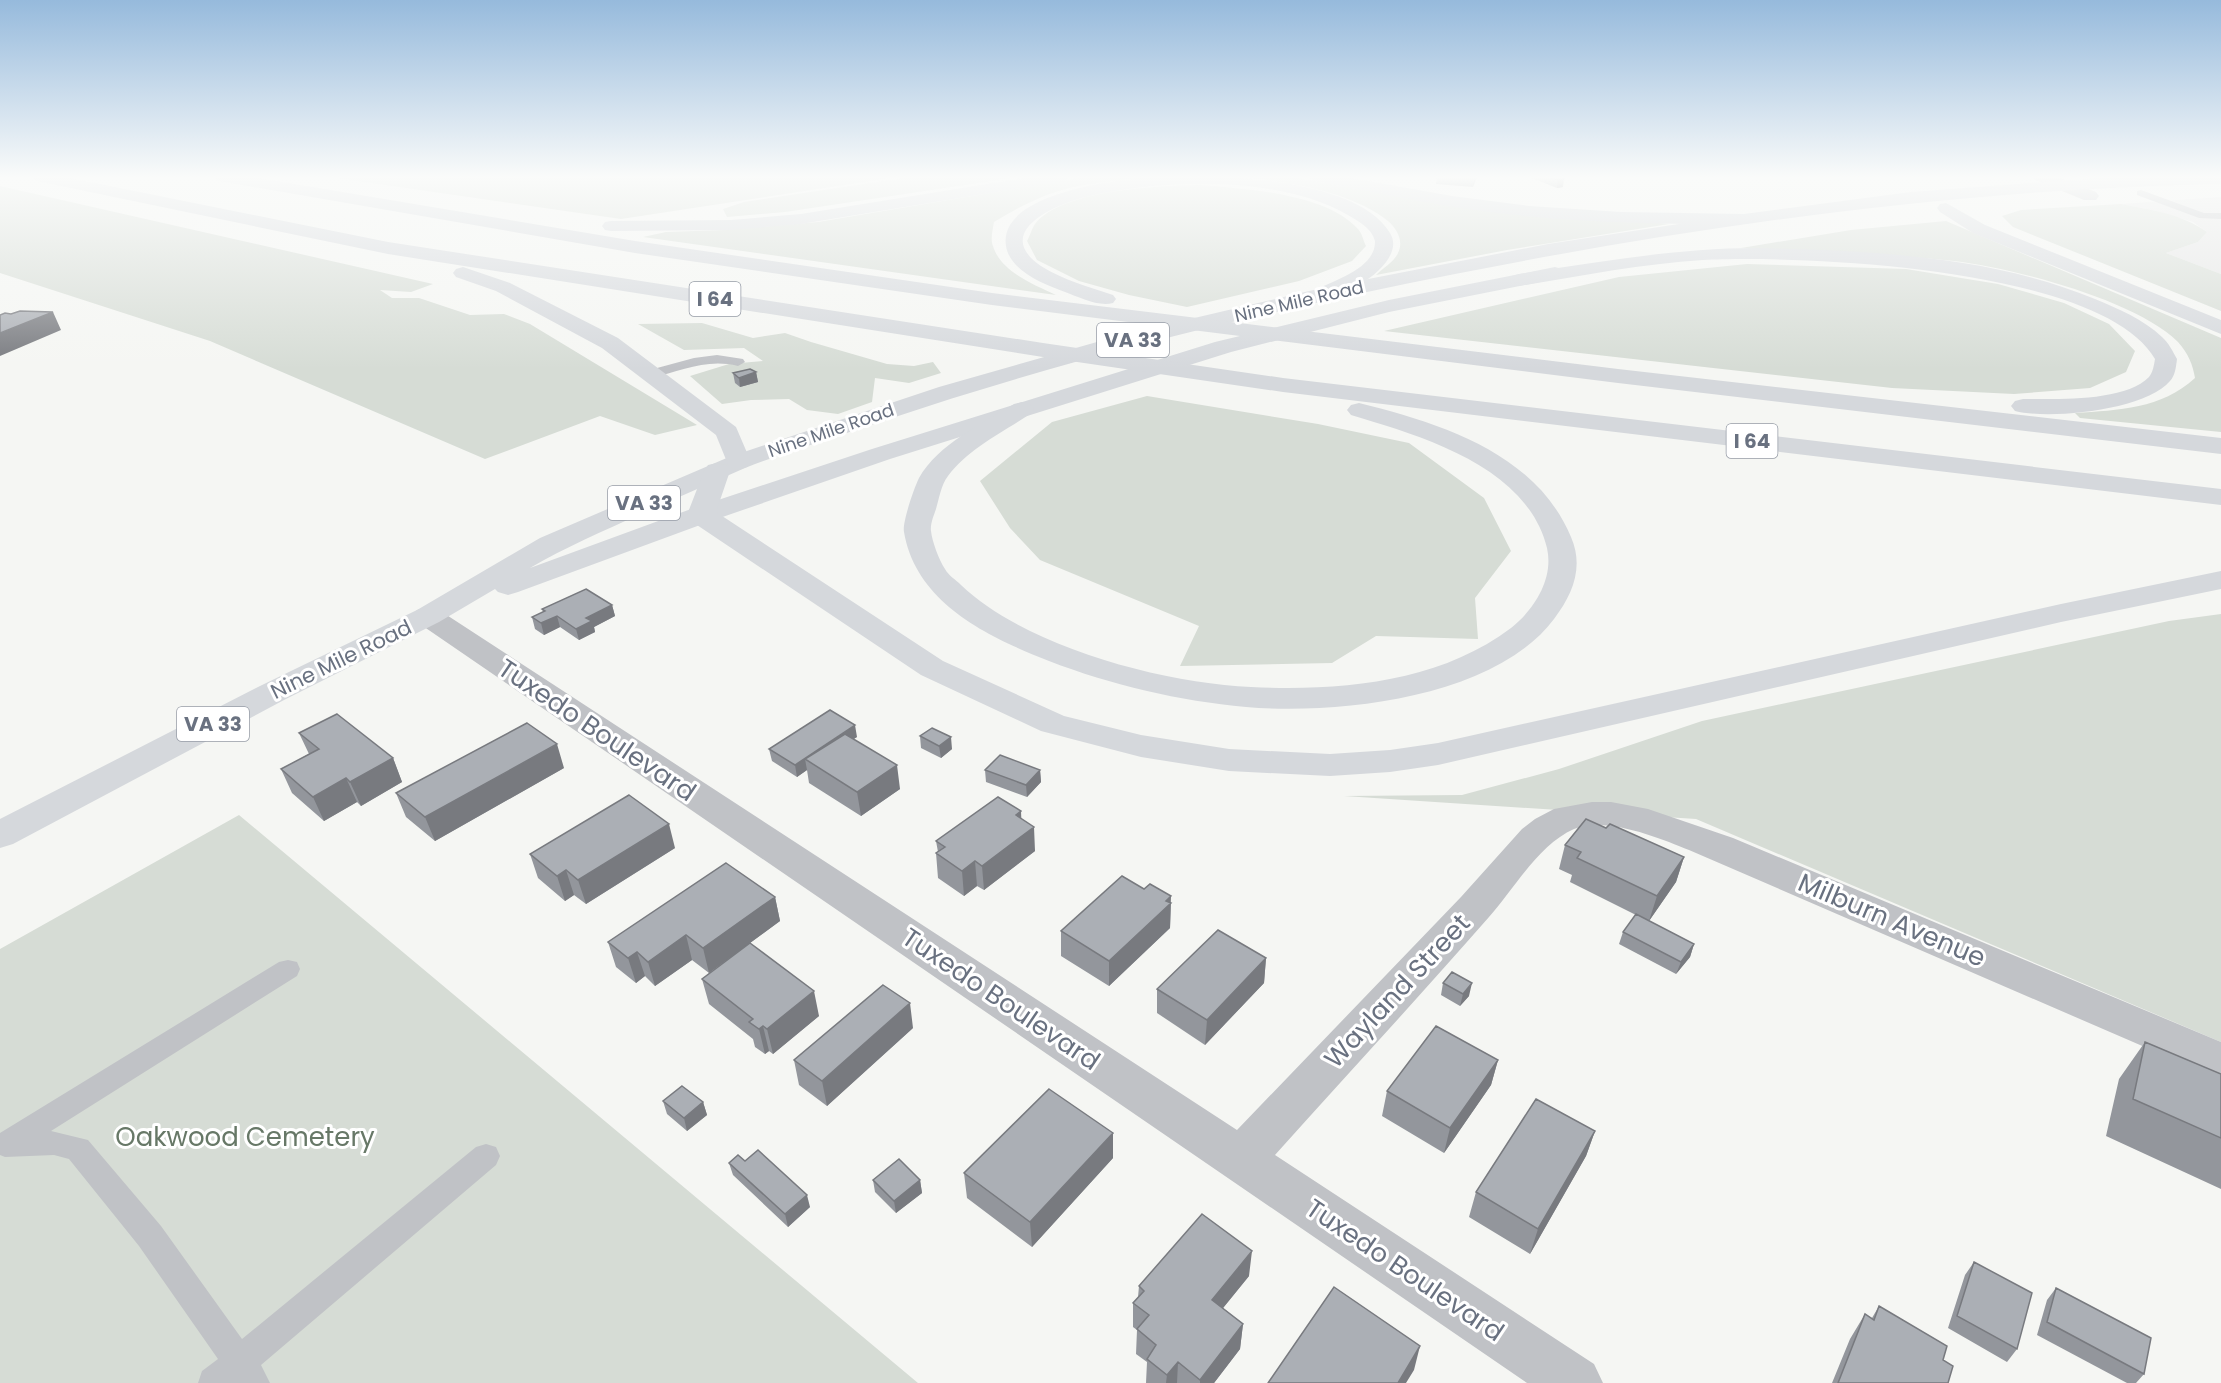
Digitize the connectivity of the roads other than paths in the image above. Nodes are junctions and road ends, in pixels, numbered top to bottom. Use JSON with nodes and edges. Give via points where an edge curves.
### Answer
{"nodes":[{"id":1,"x":352,"y":241,"type":"edge"},
{"id":2,"x":599,"y":241,"type":"edge"},
{"id":3,"x":1013,"y":241,"type":"edge"},
{"id":4,"x":1384,"y":241,"type":"edge"},
{"id":5,"x":1608,"y":241,"type":"edge"},
{"id":6,"x":1732,"y":241,"type":"edge"},
{"id":7,"x":2007,"y":241,"type":"edge"},
{"id":8,"x":388,"y":248,"type":"junction"},
{"id":9,"x":1519,"y":280,"type":"junction"},
{"id":10,"x":1322,"y":294,"type":"junction"},
{"id":11,"x":1194,"y":323,"type":"junction"},
{"id":12,"x":2221,"y":328,"type":"edge"},
{"id":13,"x":738,"y":362,"type":"dead end"},
{"id":14,"x":651,"y":374,"type":"junction"},
{"id":15,"x":1283,"y":385,"type":"junction"},
{"id":16,"x":1898,"y":408,"type":"junction"},
{"id":17,"x":1022,"y":409,"type":"junction"},
{"id":18,"x":2221,"y":446,"type":"edge"},
{"id":19,"x":728,"y":467,"type":"junction"},
{"id":20,"x":2221,"y":497,"type":"edge"},
{"id":21,"x":701,"y":515,"type":"junction"},
{"id":22,"x":2221,"y":580,"type":"edge"},
{"id":23,"x":428,"y":616,"type":"junction"},
{"id":24,"x":1556,"y":824,"type":"joint"},
{"id":25,"x":0,"y":835,"type":"edge"},
{"id":26,"x":288,"y":969,"type":"dead end"},
{"id":27,"x":2221,"y":1062,"type":"edge"},
{"id":28,"x":3,"y":1146,"type":"edge"},
{"id":29,"x":486,"y":1156,"type":"dead end"},
{"id":30,"x":1239,"y":1161,"type":"junction"},
{"id":31,"x":246,"y":1372,"type":"edge"},
{"id":32,"x":214,"y":1383,"type":"edge"},
{"id":33,"x":1575,"y":1383,"type":"edge"}],
"edges":[{"from":1,"to":8,"type":"main road","number":"I 64"},
{"from":2,"to":11,"type":"main road","number":"I 64","via":[[880,284]]},
{"from":3,"to":11,"type":"main road","via":[[1024,261],[1047,277],[1114,302]]},
{"from":4,"to":10,"type":"main road","via":[[1380,256],[1364,272]]},
{"from":5,"to":10,"type":"main road","name":"Nine Mile Road","number":"VA 33"},
{"from":6,"to":9,"type":"main road","name":"Nine Mile Road","number":"VA 33"},
{"from":7,"to":12,"type":"main road"},
{"from":8,"to":14,"type":"main road","via":[[503,287],[610,343]]},
{"from":8,"to":15,"type":"main road","number":"I 64"},
{"from":9,"to":16,"type":"main road","via":[[1683,256],[1724,254],[1873,259],[1955,268],[2044,287],[2106,310],[2154,341],[2166,364],[2162,377],[2149,388],[2105,402]]},
{"from":9,"to":17,"type":"main road","name":"Nine Mile Road","number":"VA 33","via":[[1389,306],[1223,347]]},
{"from":10,"to":19,"type":"main road","name":"Nine Mile Road","number":"VA 33","via":[[1126,342],[947,392]]},
{"from":11,"to":16,"type":"main road","number":"I 64"},
{"from":13,"to":14,"type":"lane","via":[[705,360]]},
{"from":14,"to":19,"type":"main road","via":[[727,432]]},
{"from":15,"to":17,"type":"main road","via":[[1448,439],[1487,459],[1526,489],[1554,527],[1563,559],[1552,601],[1539,619],[1485,659],[1434,679],[1368,693],[1317,698],[1248,697],[1180,687],[1102,669],[1025,641],[984,620],[946,591],[922,554],[916,523],[919,505],[933,477],[946,463]]},
{"from":15,"to":20,"type":"main road","number":"I 64"},
{"from":16,"to":18,"type":"main road","number":"I 64"},
{"from":17,"to":21,"type":"main road","name":"Nine Mile Road","number":"VA 33"},
{"from":19,"to":21,"type":"main road"},
{"from":19,"to":23,"type":"main road","name":"Nine Mile Road","number":"VA 33","via":[[550,544]]},
{"from":21,"to":22,"type":"main road","via":[[932,668],[1053,724],[1141,746],[1207,756],[1319,764],[1438,754]]},
{"from":21,"to":23,"type":"main road","name":"Nine Mile Road","number":"VA 33"},
{"from":23,"to":25,"type":"main road","name":"Nine Mile Road","number":"VA 33"},
{"from":23,"to":30,"type":"street","name":"Tuxedo Boulevard"},
{"from":24,"to":27,"type":"street","name":"Milburn Avenue","via":[[1574,816],[1602,815],[1636,819],[1688,835]]},
{"from":24,"to":30,"type":"street","name":"Wayland Street","via":[[1533,840]]},
{"from":26,"to":28,"type":"lane"},
{"from":28,"to":31,"type":"lane","via":[[54,1143],[78,1149],[150,1236]]},
{"from":29,"to":31,"type":"lane"},
{"from":30,"to":33,"type":"street","name":"Tuxedo Boulevard"},
{"from":31,"to":32,"type":"lane"}]}
